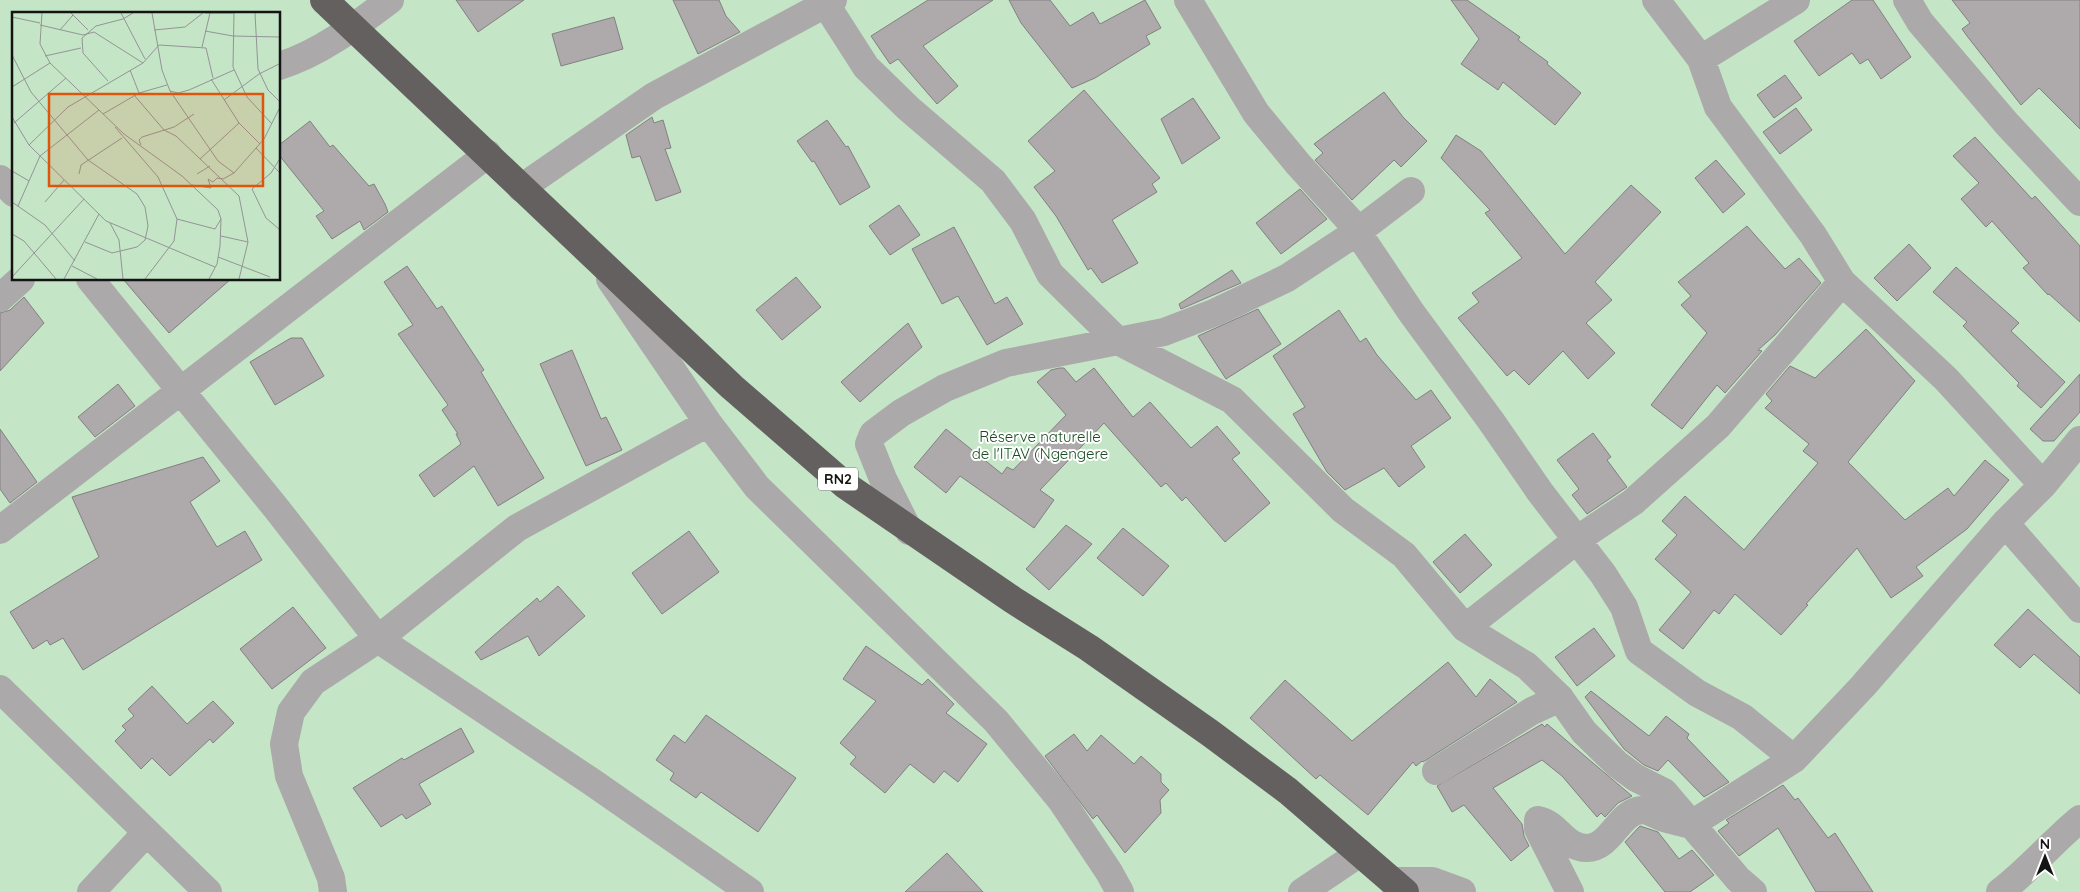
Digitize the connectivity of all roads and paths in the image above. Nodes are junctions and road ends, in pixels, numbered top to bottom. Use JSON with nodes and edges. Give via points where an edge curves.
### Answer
{"nodes":[{"id":1,"x":324,"y":0,"type":"edge"},
{"id":2,"x":390,"y":0,"type":"edge"},
{"id":3,"x":1188,"y":0,"type":"edge"},
{"id":4,"x":1656,"y":0,"type":"edge"},
{"id":5,"x":1796,"y":0,"type":"edge"},
{"id":6,"x":1907,"y":0,"type":"edge"},
{"id":7,"x":829,"y":2,"type":"edge"},
{"id":8,"x":352,"y":29,"type":"junction"},
{"id":9,"x":1701,"y":59,"type":"junction"},
{"id":10,"x":280,"y":66,"type":"edge"},
{"id":11,"x":488,"y":154,"type":"junction"},
{"id":12,"x":0,"y":179,"type":"edge"},
{"id":13,"x":521,"y":188,"type":"junction"},
{"id":14,"x":1411,"y":190,"type":"dead end"},
{"id":15,"x":12,"y":191,"type":"edge"},
{"id":16,"x":2080,"y":202,"type":"edge"},
{"id":17,"x":1357,"y":232,"type":"junction"},
{"id":18,"x":591,"y":252,"type":"junction"},
{"id":19,"x":20,"y":280,"type":"edge"},
{"id":20,"x":91,"y":280,"type":"edge"},
{"id":21,"x":1842,"y":282,"type":"junction"},
{"id":22,"x":0,"y":298,"type":"edge"},
{"id":23,"x":1118,"y":341,"type":"junction"},
{"id":24,"x":182,"y":392,"type":"junction"},
{"id":25,"x":708,"y":423,"type":"junction"},
{"id":26,"x":2080,"y":440,"type":"edge"},
{"id":27,"x":2043,"y":485,"type":"junction"},
{"id":28,"x":2005,"y":523,"type":"junction"},
{"id":29,"x":0,"y":530,"type":"edge"},
{"id":30,"x":909,"y":531,"type":"junction"},
{"id":31,"x":1578,"y":539,"type":"junction"},
{"id":32,"x":2080,"y":610,"type":"edge"},
{"id":33,"x":1465,"y":628,"type":"junction"},
{"id":34,"x":378,"y":639,"type":"junction"},
{"id":35,"x":0,"y":688,"type":"edge"},
{"id":36,"x":1560,"y":698,"type":"junction"},
{"id":37,"x":1794,"y":759,"type":"junction"},
{"id":38,"x":1436,"y":771,"type":"dead end"},
{"id":39,"x":1690,"y":824,"type":"junction"},
{"id":40,"x":2079,"y":824,"type":"edge"},
{"id":41,"x":146,"y":833,"type":"junction"},
{"id":42,"x":1360,"y":853,"type":"junction"},
{"id":43,"x":1398,"y":887,"type":"edge"},
{"id":44,"x":90,"y":892,"type":"edge"},
{"id":45,"x":208,"y":892,"type":"edge"},
{"id":46,"x":333,"y":892,"type":"edge"},
{"id":47,"x":750,"y":892,"type":"edge"},
{"id":48,"x":1120,"y":892,"type":"edge"},
{"id":49,"x":1302,"y":892,"type":"edge"},
{"id":50,"x":1462,"y":892,"type":"edge"},
{"id":51,"x":1570,"y":892,"type":"edge"},
{"id":52,"x":1753,"y":892,"type":"edge"},
{"id":53,"x":2000,"y":892,"type":"edge"}],
"edges":[{"from":1,"to":8,"type":"highway","number":"RN2"},
{"from":2,"to":8,"type":"street"},
{"from":3,"to":17,"type":"street","via":[[1256,113]]},
{"from":4,"to":9,"type":"street"},
{"from":5,"to":9,"type":"street"},
{"from":6,"to":16,"type":"street","via":[[1920,22],[2007,124]]},
{"from":7,"to":13,"type":"street","via":[[654,96]]},
{"from":7,"to":23,"type":"street","via":[[866,67],[993,181],[1023,221],[1050,274]]},
{"from":8,"to":10,"type":"street","via":[[291,63]]},
{"from":8,"to":11,"type":"highway","number":"RN2"},
{"from":9,"to":21,"type":"street","via":[[1718,107],[1813,235]]},
{"from":11,"to":13,"type":"highway","number":"RN2"},
{"from":11,"to":24,"type":"street"},
{"from":12,"to":15,"type":"street"},
{"from":13,"to":18,"type":"highway","number":"RN2"},
{"from":14,"to":17,"type":"street"},
{"from":17,"to":23,"type":"street","via":[[1287,278],[1216,312],[1164,332]]},
{"from":17,"to":31,"type":"street","via":[[1540,492]]},
{"from":18,"to":25,"type":"street"},
{"from":18,"to":30,"type":"highway","number":"RN2","via":[[732,387],[845,486]]},
{"from":19,"to":22,"type":"street"},
{"from":20,"to":24,"type":"street"},
{"from":21,"to":27,"type":"street","via":[[1946,379]]},
{"from":21,"to":31,"type":"street","via":[[1718,426],[1633,502]]},
{"from":23,"to":30,"type":"street","via":[[1006,363],[945,388],[872,434],[869,444]]},
{"from":23,"to":33,"type":"street","via":[[1232,400],[1343,510],[1404,555]]},
{"from":24,"to":29,"type":"street"},
{"from":24,"to":34,"type":"street"},
{"from":25,"to":34,"type":"street","via":[[517,528]]},
{"from":25,"to":48,"type":"street","via":[[757,487],[996,721],[1061,800]]},
{"from":26,"to":27,"type":"street"},
{"from":27,"to":28,"type":"street"},
{"from":28,"to":32,"type":"street"},
{"from":28,"to":37,"type":"street","via":[[1863,686]]},
{"from":30,"to":42,"type":"highway","number":"RN2","via":[[1089,648],[1210,733],[1288,791]]},
{"from":31,"to":33,"type":"street"},
{"from":31,"to":37,"type":"street","via":[[1624,606],[1638,651],[1697,693],[1742,717]]},
{"from":33,"to":36,"type":"street","via":[[1527,666]]},
{"from":34,"to":46,"type":"street","via":[[313,682],[291,712],[284,744],[288,776],[331,878]]},
{"from":34,"to":47,"type":"street"},
{"from":35,"to":41,"type":"street"},
{"from":36,"to":38,"type":"street","via":[[1532,711]]},
{"from":36,"to":39,"type":"street","via":[[1584,732],[1617,764],[1664,792]]},
{"from":37,"to":39,"type":"street"},
{"from":39,"to":51,"type":"street","via":[[1662,818],[1645,810],[1634,811],[1602,842],[1588,848],[1572,846],[1546,822],[1538,820],[1538,829]]},
{"from":39,"to":52,"type":"street"},
{"from":40,"to":53,"type":"street"},
{"from":41,"to":44,"type":"street"},
{"from":41,"to":45,"type":"street"},
{"from":42,"to":43,"type":"highway","number":"RN2"},
{"from":42,"to":49,"type":"street"},
{"from":43,"to":50,"type":"street","via":[[1432,881]]}]}
